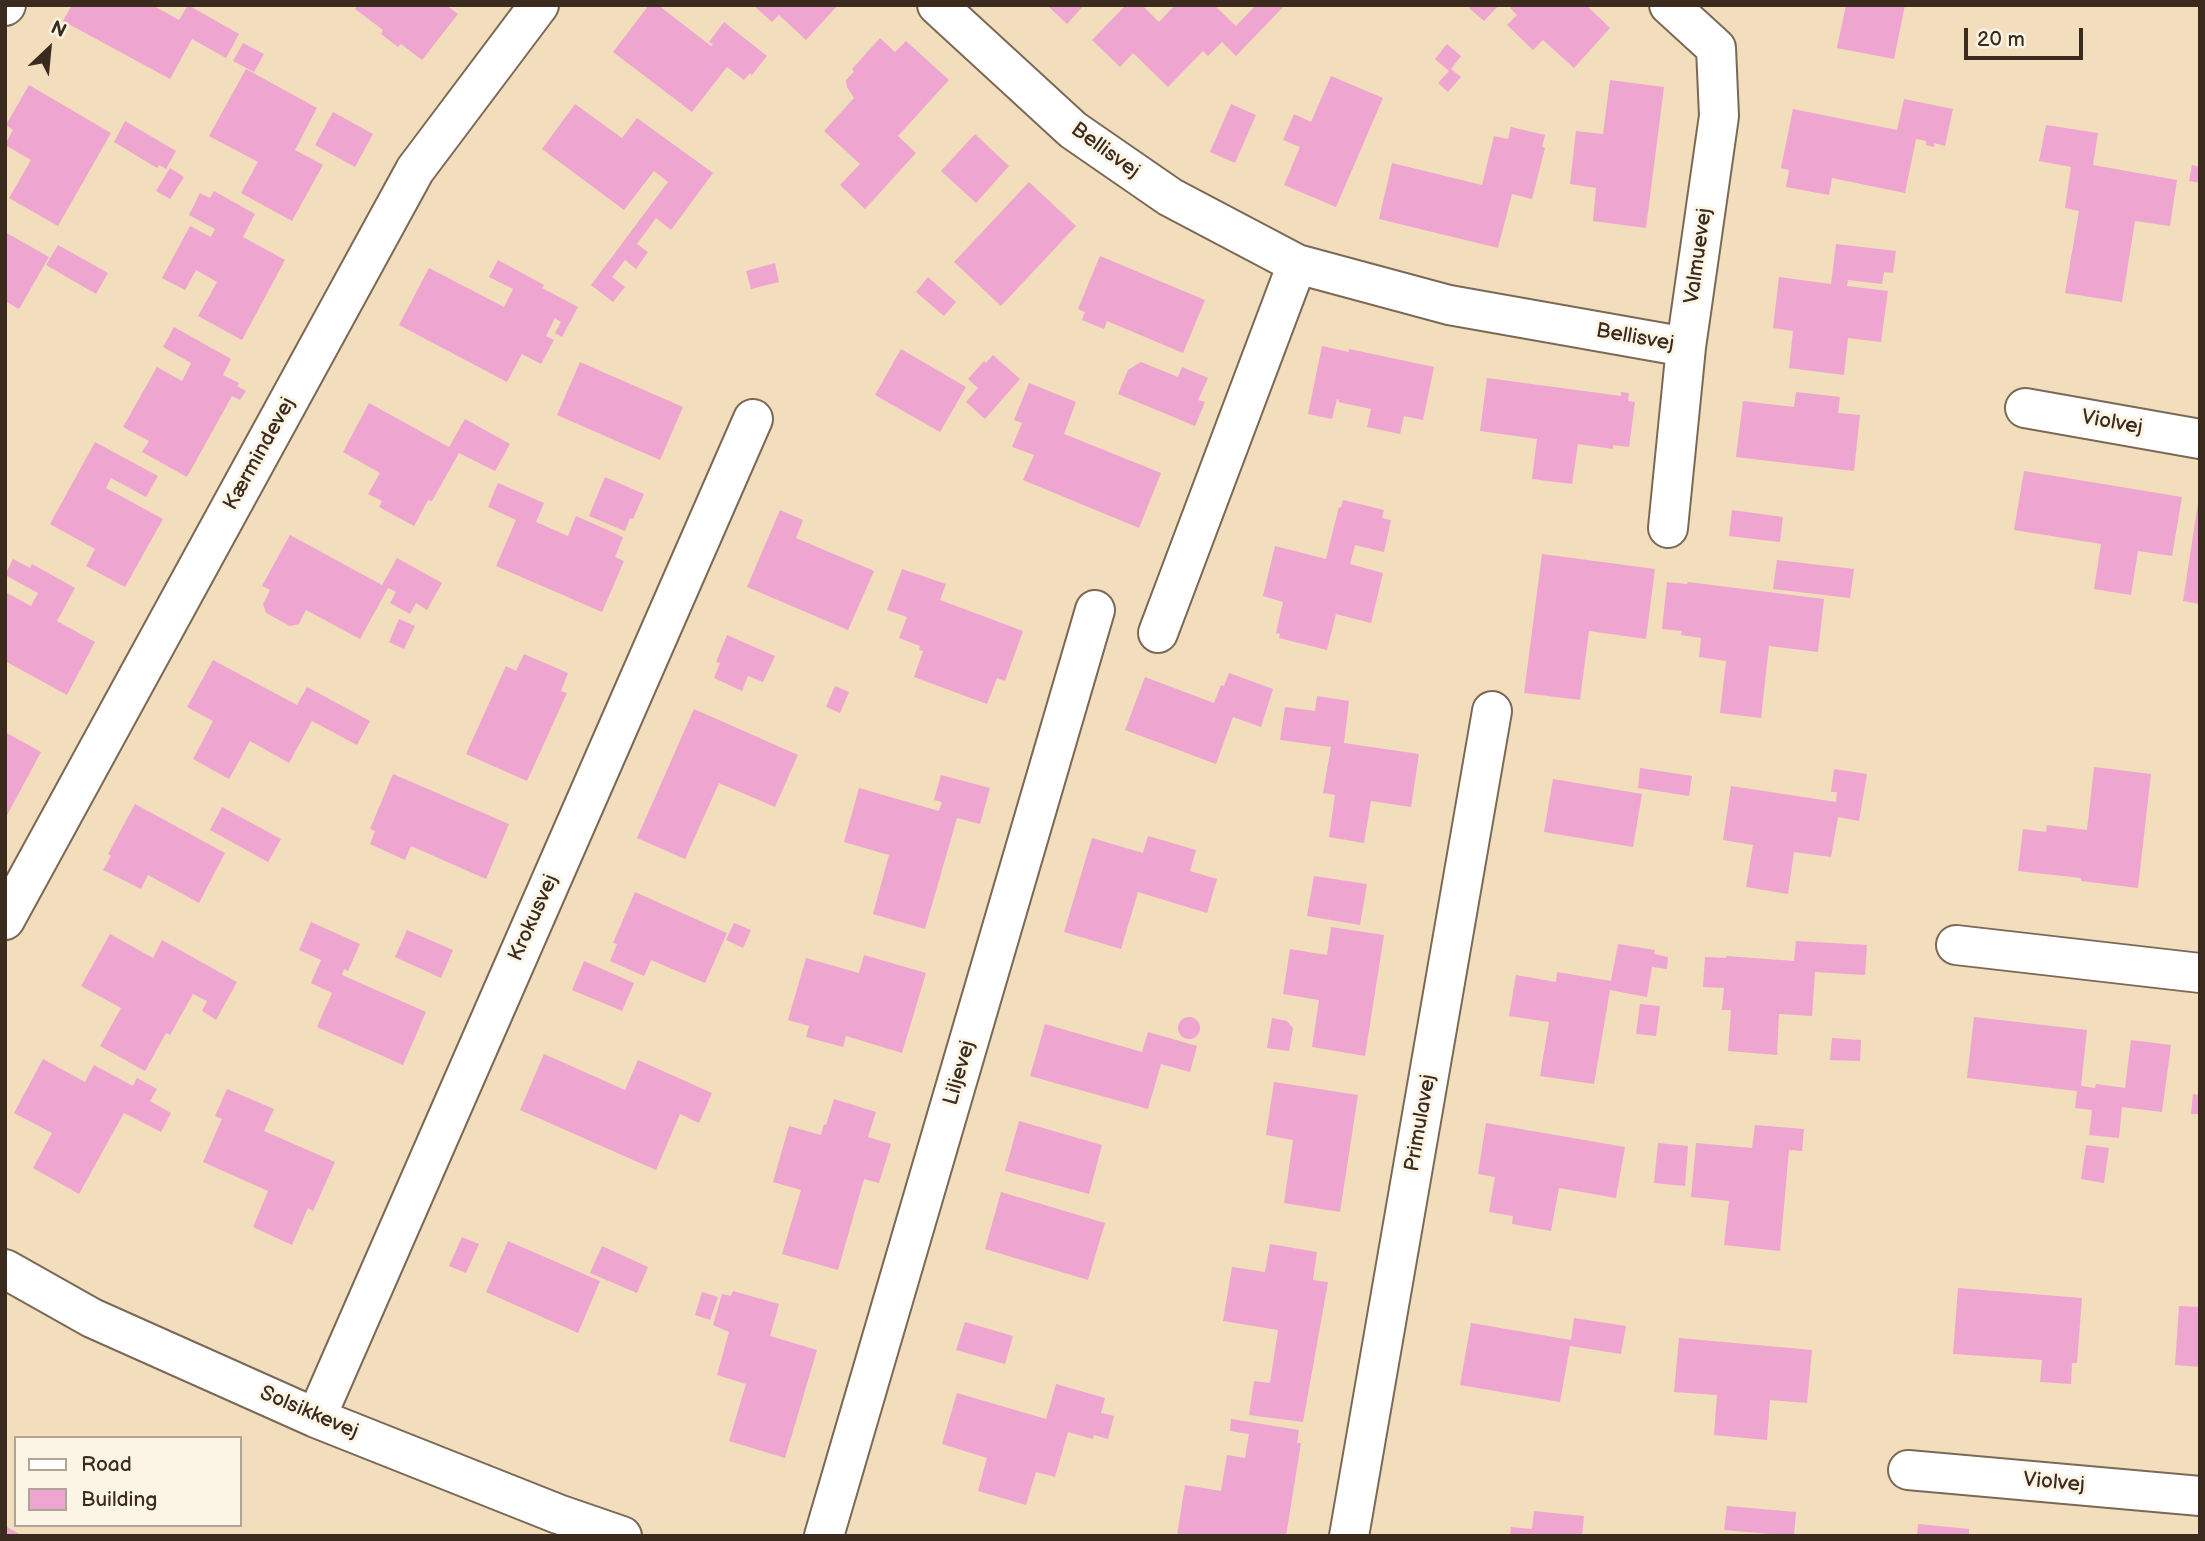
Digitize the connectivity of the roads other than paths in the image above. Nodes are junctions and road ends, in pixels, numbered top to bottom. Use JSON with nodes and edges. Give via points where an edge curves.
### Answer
{"nodes":[{"id":1,"x":539,"y":5,"type":"edge"},
{"id":2,"x":937,"y":5,"type":"edge"},
{"id":3,"x":1669,"y":5,"type":"edge"},
{"id":4,"x":1297,"y":264,"type":"junction"},
{"id":5,"x":1686,"y":347,"type":"junction"},
{"id":6,"x":2025,"y":408,"type":"dead end"},
{"id":7,"x":753,"y":419,"type":"dead end"},
{"id":8,"x":2200,"y":439,"type":"edge"},
{"id":9,"x":1668,"y":528,"type":"dead end"},
{"id":10,"x":1095,"y":610,"type":"dead end"},
{"id":11,"x":1158,"y":633,"type":"dead end"},
{"id":12,"x":1492,"y":711,"type":"dead end"},
{"id":13,"x":5,"y":920,"type":"edge"},
{"id":14,"x":1956,"y":945,"type":"dead end"},
{"id":15,"x":2200,"y":973,"type":"edge"},
{"id":16,"x":5,"y":1269,"type":"edge"},
{"id":17,"x":316,"y":1418,"type":"junction"},
{"id":18,"x":1908,"y":1470,"type":"dead end"},
{"id":19,"x":2200,"y":1496,"type":"edge"},
{"id":20,"x":622,"y":1536,"type":"edge"},
{"id":21,"x":824,"y":1536,"type":"edge"},
{"id":22,"x":1349,"y":1536,"type":"edge"}],
"edges":[{"from":1,"to":13,"type":"street","name":"Kærmindevej","via":[[415,170]]},
{"from":2,"to":4,"type":"street","name":"Bellisvej","via":[[1073,130],[1170,197]]},
{"from":3,"to":5,"type":"street","name":"Valmuevej","via":[[1716,48],[1719,116]]},
{"from":4,"to":5,"type":"street","name":"Bellisvej","via":[[1449,304]]},
{"from":4,"to":11,"type":"street"},
{"from":5,"to":9,"type":"street","name":"Valmuevej"},
{"from":6,"to":8,"type":"street","name":"Violvej"},
{"from":7,"to":17,"type":"street","name":"Krokusvej"},
{"from":10,"to":21,"type":"street","name":"Liljevej"},
{"from":12,"to":22,"type":"street","name":"Primulavej"},
{"from":14,"to":15,"type":"street"},
{"from":16,"to":17,"type":"street","name":"Solsikkevej","via":[[92,1318]]},
{"from":17,"to":20,"type":"street","name":"Solsikkevej"},
{"from":18,"to":19,"type":"street","name":"Violvej"}]}
